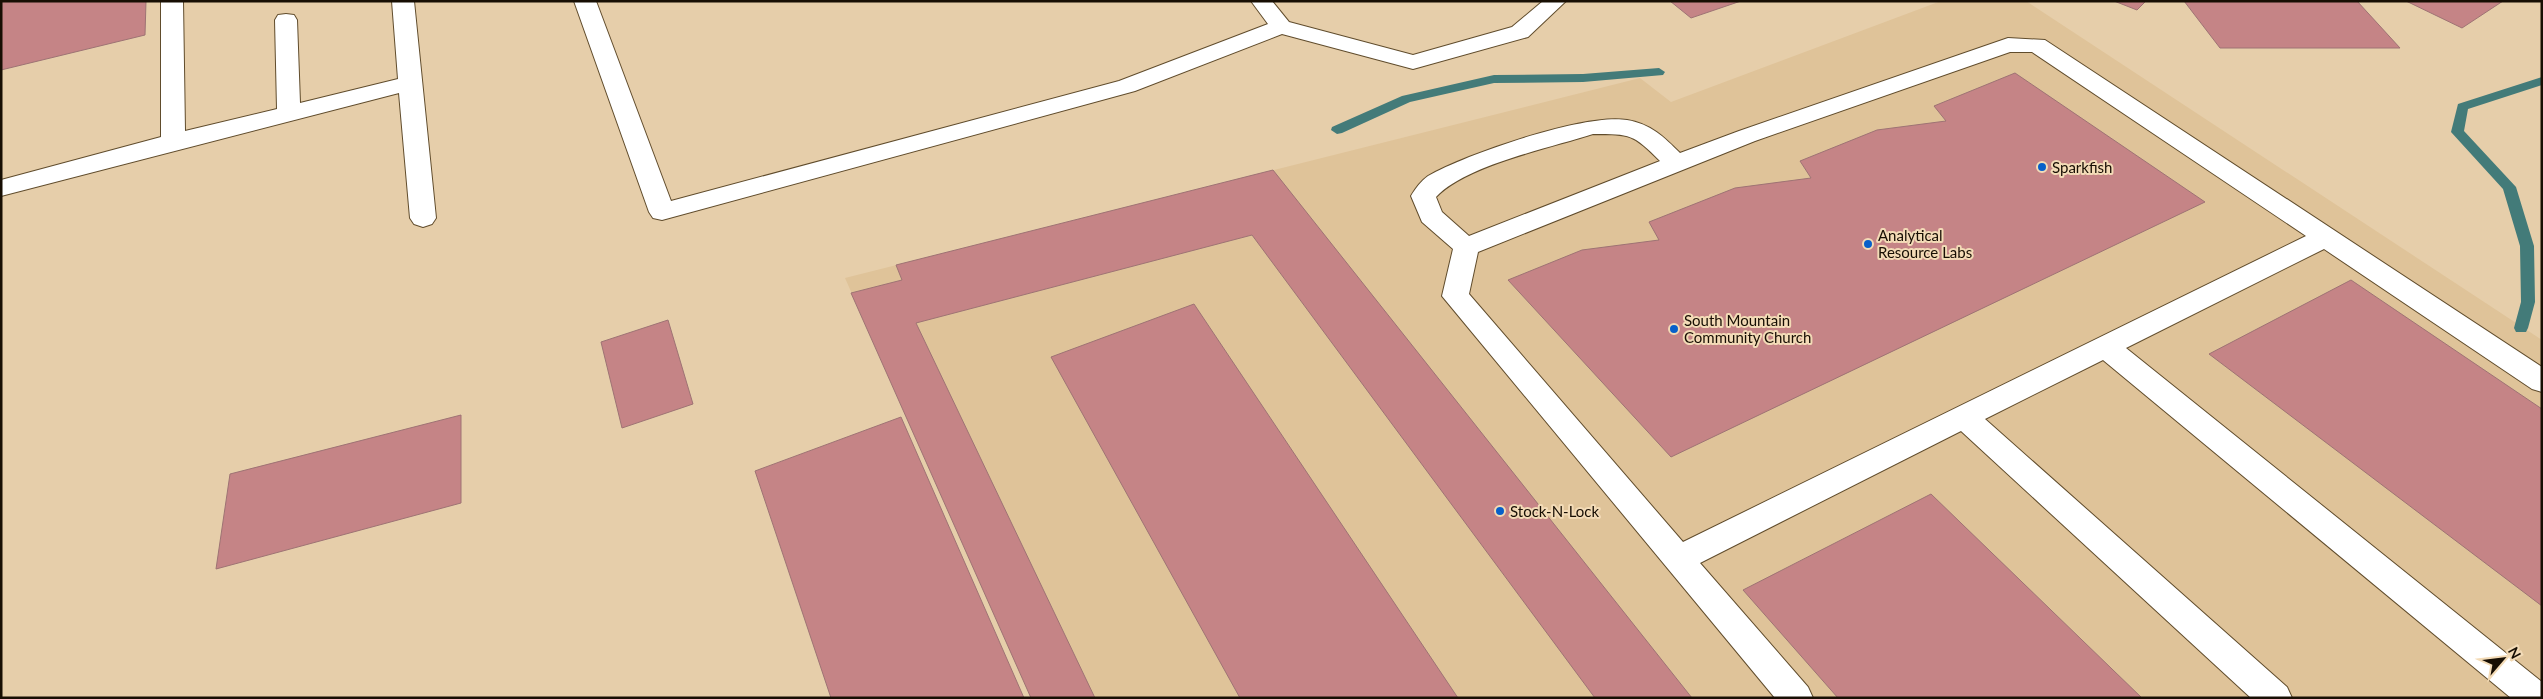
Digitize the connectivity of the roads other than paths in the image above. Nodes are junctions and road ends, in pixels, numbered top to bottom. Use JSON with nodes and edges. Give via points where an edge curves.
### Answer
{"nodes":[{"id":1,"x":172,"y":1,"type":"edge"},
{"id":2,"x":403,"y":1,"type":"edge"},
{"id":3,"x":584,"y":1,"type":"edge"},
{"id":4,"x":1261,"y":1,"type":"edge"},
{"id":5,"x":1556,"y":1,"type":"edge"},
{"id":6,"x":286,"y":20,"type":"dead end"},
{"id":7,"x":1281,"y":27,"type":"junction"},
{"id":8,"x":410,"y":82,"type":"junction"},
{"id":9,"x":289,"y":113,"type":"junction"},
{"id":10,"x":173,"y":142,"type":"junction"},
{"id":11,"x":1677,"y":164,"type":"junction"},
{"id":12,"x":1,"y":188,"type":"edge"},
{"id":13,"x":423,"y":218,"type":"dead end"},
{"id":14,"x":2324,"y":238,"type":"junction"},
{"id":15,"x":1466,"y":247,"type":"junction"},
{"id":16,"x":2106,"y":347,"type":"junction"},
{"id":17,"x":2542,"y":381,"type":"edge"},
{"id":18,"x":1964,"y":417,"type":"junction"},
{"id":19,"x":1678,"y":559,"type":"junction"},
{"id":20,"x":1796,"y":698,"type":"edge"},
{"id":21,"x":2275,"y":698,"type":"edge"},
{"id":22,"x":2536,"y":698,"type":"edge"}],
"edges":[{"from":1,"to":10,"type":"lane"},
{"from":2,"to":8,"type":"lane"},
{"from":3,"to":7,"type":"lane","via":[[662,212],[1127,86]]},
{"from":4,"to":7,"type":"lane"},
{"from":5,"to":7,"type":"lane","via":[[1520,32],[1413,62]]},
{"from":6,"to":9,"type":"lane"},
{"from":8,"to":9,"type":"lane"},
{"from":8,"to":13,"type":"lane"},
{"from":9,"to":10,"type":"lane"},
{"from":10,"to":12,"type":"lane"},
{"from":11,"to":14,"type":"lane","via":[[1746,136],[2008,45],[2037,45]]},
{"from":11,"to":15,"type":"lane"},
{"from":11,"to":15,"type":"lane","via":[[1651,138],[1626,127],[1592,127],[1479,161],[1434,183],[1423,196],[1432,216]]},
{"from":14,"to":16,"type":"lane"},
{"from":14,"to":17,"type":"lane"},
{"from":15,"to":19,"type":"lane","via":[[1455,296]]},
{"from":16,"to":18,"type":"lane"},
{"from":16,"to":22,"type":"lane"},
{"from":18,"to":19,"type":"lane"},
{"from":18,"to":21,"type":"lane"},
{"from":19,"to":20,"type":"lane"}]}
